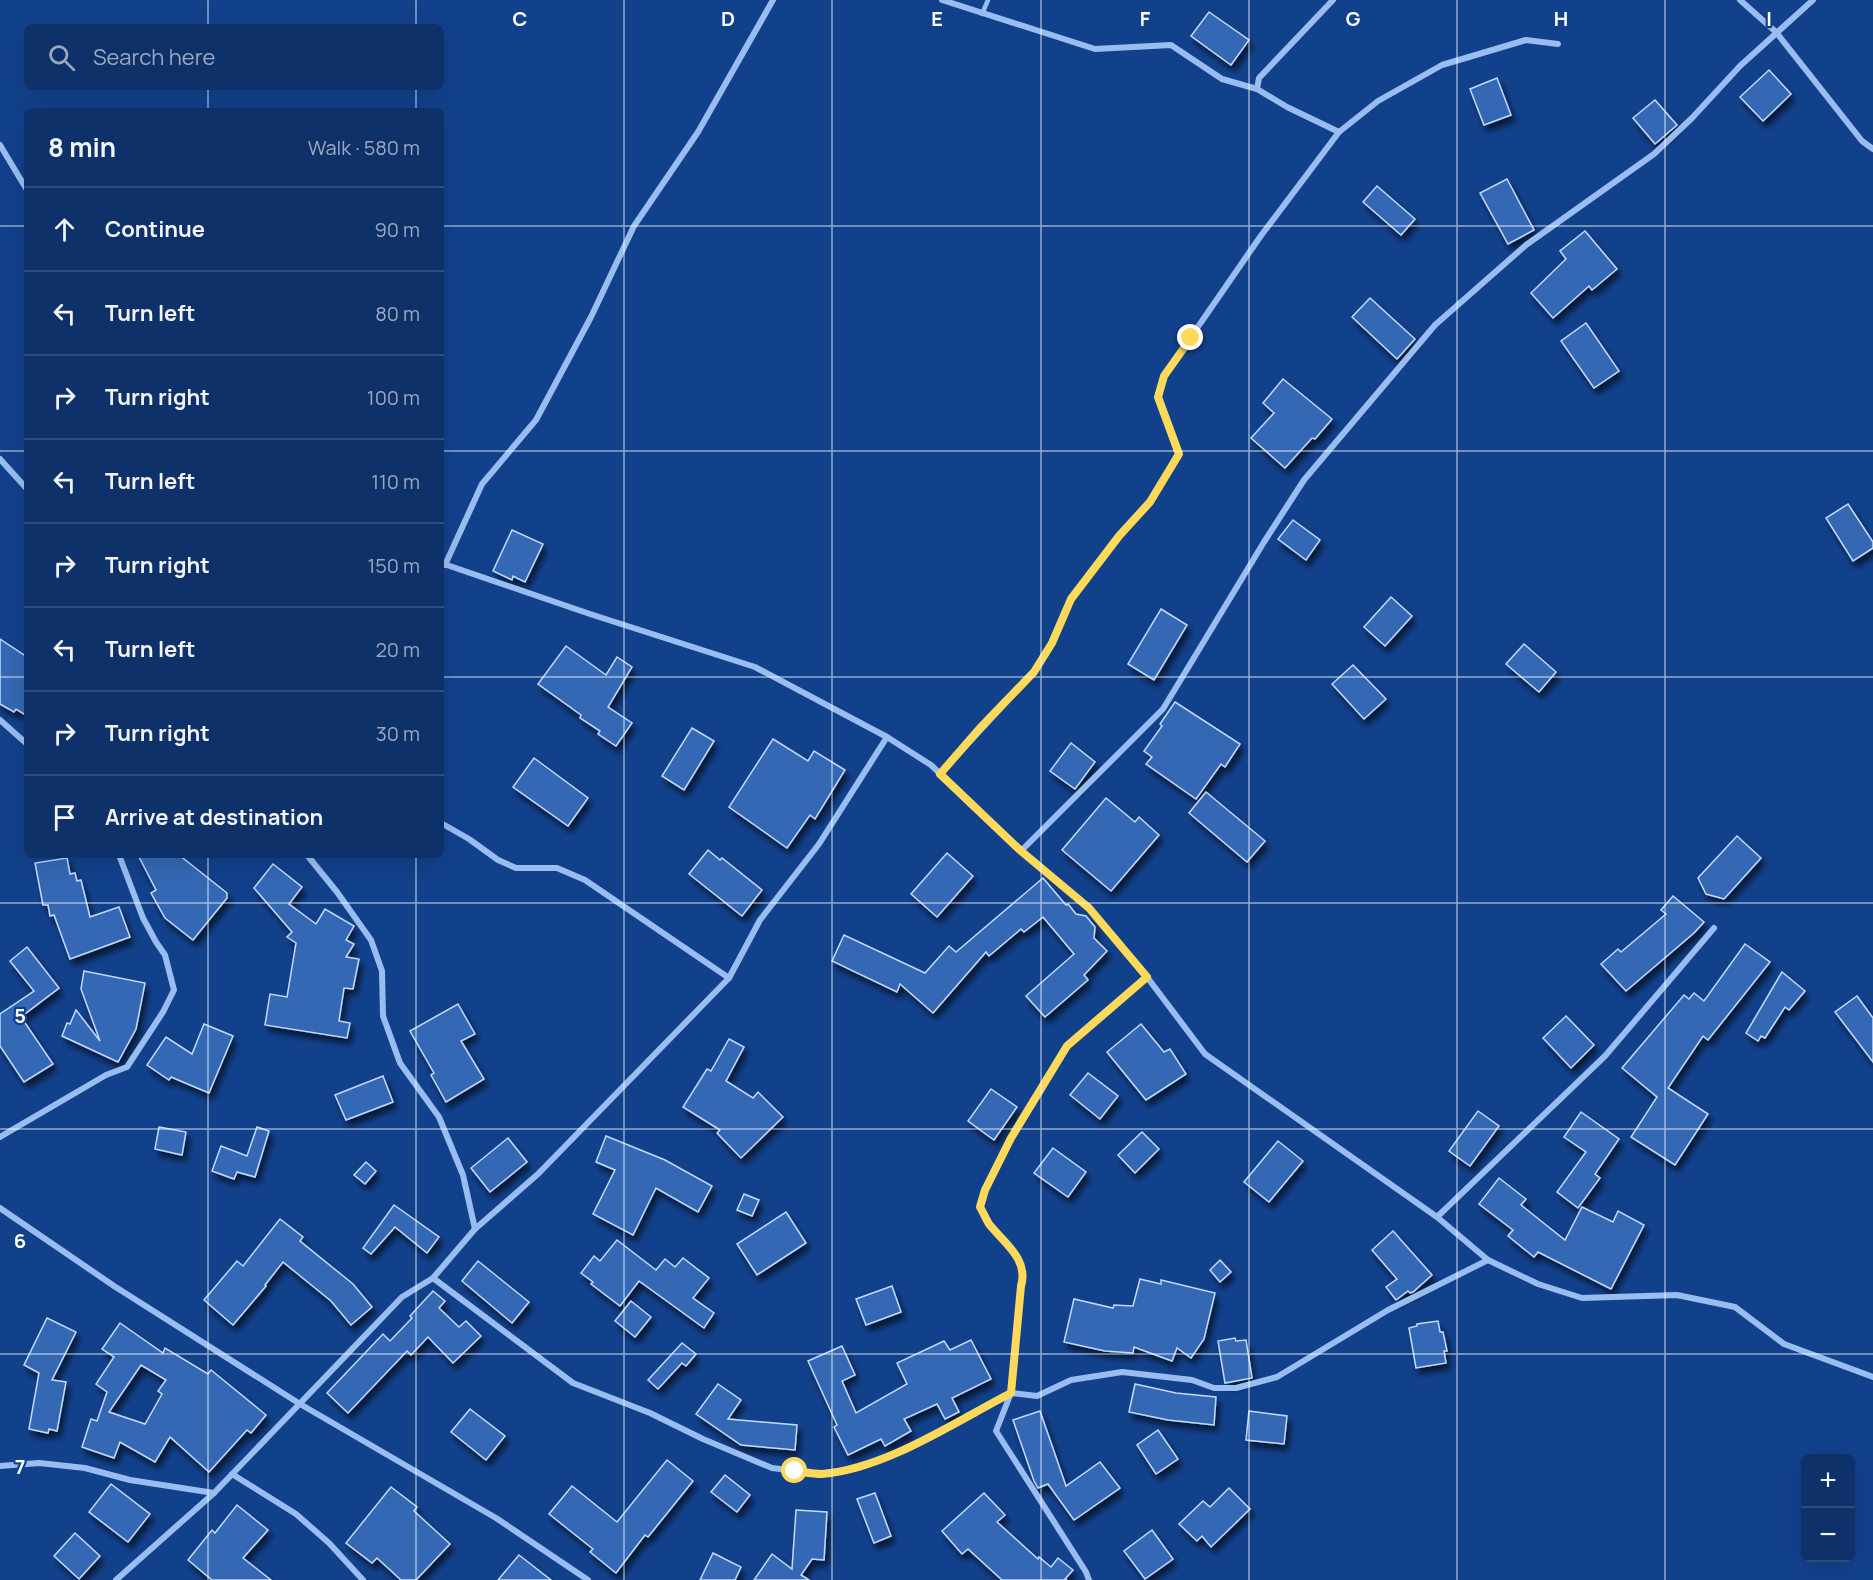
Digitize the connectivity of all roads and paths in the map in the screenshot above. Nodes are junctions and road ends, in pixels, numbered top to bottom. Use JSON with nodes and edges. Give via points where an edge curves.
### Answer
{"nodes":[{"id":1,"x":773,"y":0,"type":"edge"},
{"id":2,"x":942,"y":0,"type":"edge"},
{"id":3,"x":988,"y":0,"type":"edge"},
{"id":4,"x":1333,"y":0,"type":"edge"},
{"id":5,"x":1740,"y":0,"type":"edge"},
{"id":6,"x":1813,"y":0,"type":"edge"},
{"id":7,"x":982,"y":14,"type":"junction"},
{"id":8,"x":1776,"y":32,"type":"junction"},
{"id":9,"x":1558,"y":44,"type":"dead end"},
{"id":10,"x":1257,"y":89,"type":"junction"},
{"id":11,"x":1338,"y":132,"type":"junction"},
{"id":12,"x":0,"y":146,"type":"edge"},
{"id":13,"x":1873,"y":148,"type":"edge"},
{"id":14,"x":24,"y":185,"type":"edge"},
{"id":15,"x":0,"y":459,"type":"edge"},
{"id":16,"x":24,"y":486,"type":"edge"},
{"id":17,"x":444,"y":562,"type":"edge"},
{"id":18,"x":444,"y":564,"type":"edge"},
{"id":19,"x":0,"y":720,"type":"edge"},
{"id":20,"x":887,"y":737,"type":"junction"},
{"id":21,"x":24,"y":741,"type":"edge"},
{"id":22,"x":940,"y":774,"type":"junction"},
{"id":23,"x":444,"y":825,"type":"edge"},
{"id":24,"x":1021,"y":851,"type":"junction"},
{"id":25,"x":120,"y":858,"type":"edge"},
{"id":26,"x":310,"y":858,"type":"edge"},
{"id":27,"x":1714,"y":928,"type":"dead end"},
{"id":28,"x":1147,"y":977,"type":"junction"},
{"id":29,"x":729,"y":978,"type":"junction"},
{"id":30,"x":0,"y":1137,"type":"edge"},
{"id":31,"x":0,"y":1208,"type":"edge"},
{"id":32,"x":1437,"y":1217,"type":"junction"},
{"id":33,"x":475,"y":1229,"type":"junction"},
{"id":34,"x":1488,"y":1260,"type":"junction"},
{"id":35,"x":433,"y":1278,"type":"junction"},
{"id":36,"x":1872,"y":1374,"type":"edge"},
{"id":37,"x":1011,"y":1393,"type":"junction"},
{"id":38,"x":300,"y":1404,"type":"junction"},
{"id":39,"x":0,"y":1466,"type":"edge"},
{"id":40,"x":232,"y":1474,"type":"junction"},
{"id":41,"x":214,"y":1493,"type":"junction"},
{"id":42,"x":116,"y":1580,"type":"edge"},
{"id":43,"x":363,"y":1580,"type":"edge"},
{"id":44,"x":588,"y":1580,"type":"edge"},
{"id":45,"x":1089,"y":1580,"type":"edge"}],
"edges":[{"from":1,"to":17,"type":"street","via":[[698,132],[634,226],[537,420],[482,484]]},
{"from":2,"to":7,"type":"street"},
{"from":3,"to":7,"type":"lane"},
{"from":4,"to":10,"type":"street","via":[[1259,78]]},
{"from":5,"to":8,"type":"street"},
{"from":6,"to":8,"type":"street"},
{"from":7,"to":10,"type":"street","via":[[1095,49],[1171,45],[1222,79]]},
{"from":8,"to":13,"type":"street","via":[[1856,133]]},
{"from":8,"to":24,"type":"street","via":[[1654,154],[1526,244],[1435,325],[1304,480],[1163,709]]},
{"from":9,"to":11,"type":"street","via":[[1526,40],[1442,65],[1378,100]]},
{"from":10,"to":11,"type":"street"},
{"from":11,"to":22,"type":"street","via":[[1164,376],[1158,397],[1179,454],[1150,502],[1071,599],[1034,672]]},
{"from":12,"to":14,"type":"street"},
{"from":15,"to":16,"type":"street"},
{"from":18,"to":20,"type":"street","via":[[755,667]]},
{"from":19,"to":21,"type":"street"},
{"from":20,"to":22,"type":"street"},
{"from":20,"to":29,"type":"street","via":[[819,844],[760,920]]},
{"from":22,"to":24,"type":"street"},
{"from":23,"to":29,"type":"street","via":[[516,868],[557,868],[585,880]]},
{"from":24,"to":28,"type":"street","via":[[1089,908]]},
{"from":25,"to":30,"type":"street","via":[[144,918],[165,955],[174,990],[127,1067],[106,1075]]},
{"from":26,"to":33,"type":"street","via":[[371,940],[382,971],[383,1016],[400,1063],[439,1117],[463,1175]]},
{"from":27,"to":32,"type":"street","via":[[1605,1056]]},
{"from":28,"to":32,"type":"street","via":[[1205,1054]]},
{"from":28,"to":37,"type":"street","via":[[1067,1046],[1011,1138],[985,1190],[980,1207],[989,1224],[1014,1251],[1024,1275]]},
{"from":29,"to":33,"type":"street","via":[[538,1174]]},
{"from":31,"to":38,"type":"street"},
{"from":32,"to":34,"type":"street"},
{"from":33,"to":35,"type":"street"},
{"from":34,"to":36,"type":"street","via":[[1538,1284],[1582,1298],[1677,1295],[1735,1307],[1784,1344]]},
{"from":34,"to":37,"type":"street","via":[[1388,1311],[1277,1377],[1236,1388],[1214,1388],[1192,1380],[1122,1372],[1071,1380],[1037,1396]]},
{"from":35,"to":37,"type":"street","via":[[573,1383],[772,1468],[821,1474],[858,1468],[904,1450]]},
{"from":35,"to":38,"type":"street","via":[[402,1297]]},
{"from":37,"to":45,"type":"street","via":[[996,1431]]},
{"from":38,"to":40,"type":"street"},
{"from":38,"to":44,"type":"street","via":[[496,1518]]},
{"from":39,"to":41,"type":"street","via":[[39,1462]]},
{"from":40,"to":41,"type":"street"},
{"from":40,"to":43,"type":"street","via":[[296,1514]]},
{"from":41,"to":42,"type":"street"}]}
